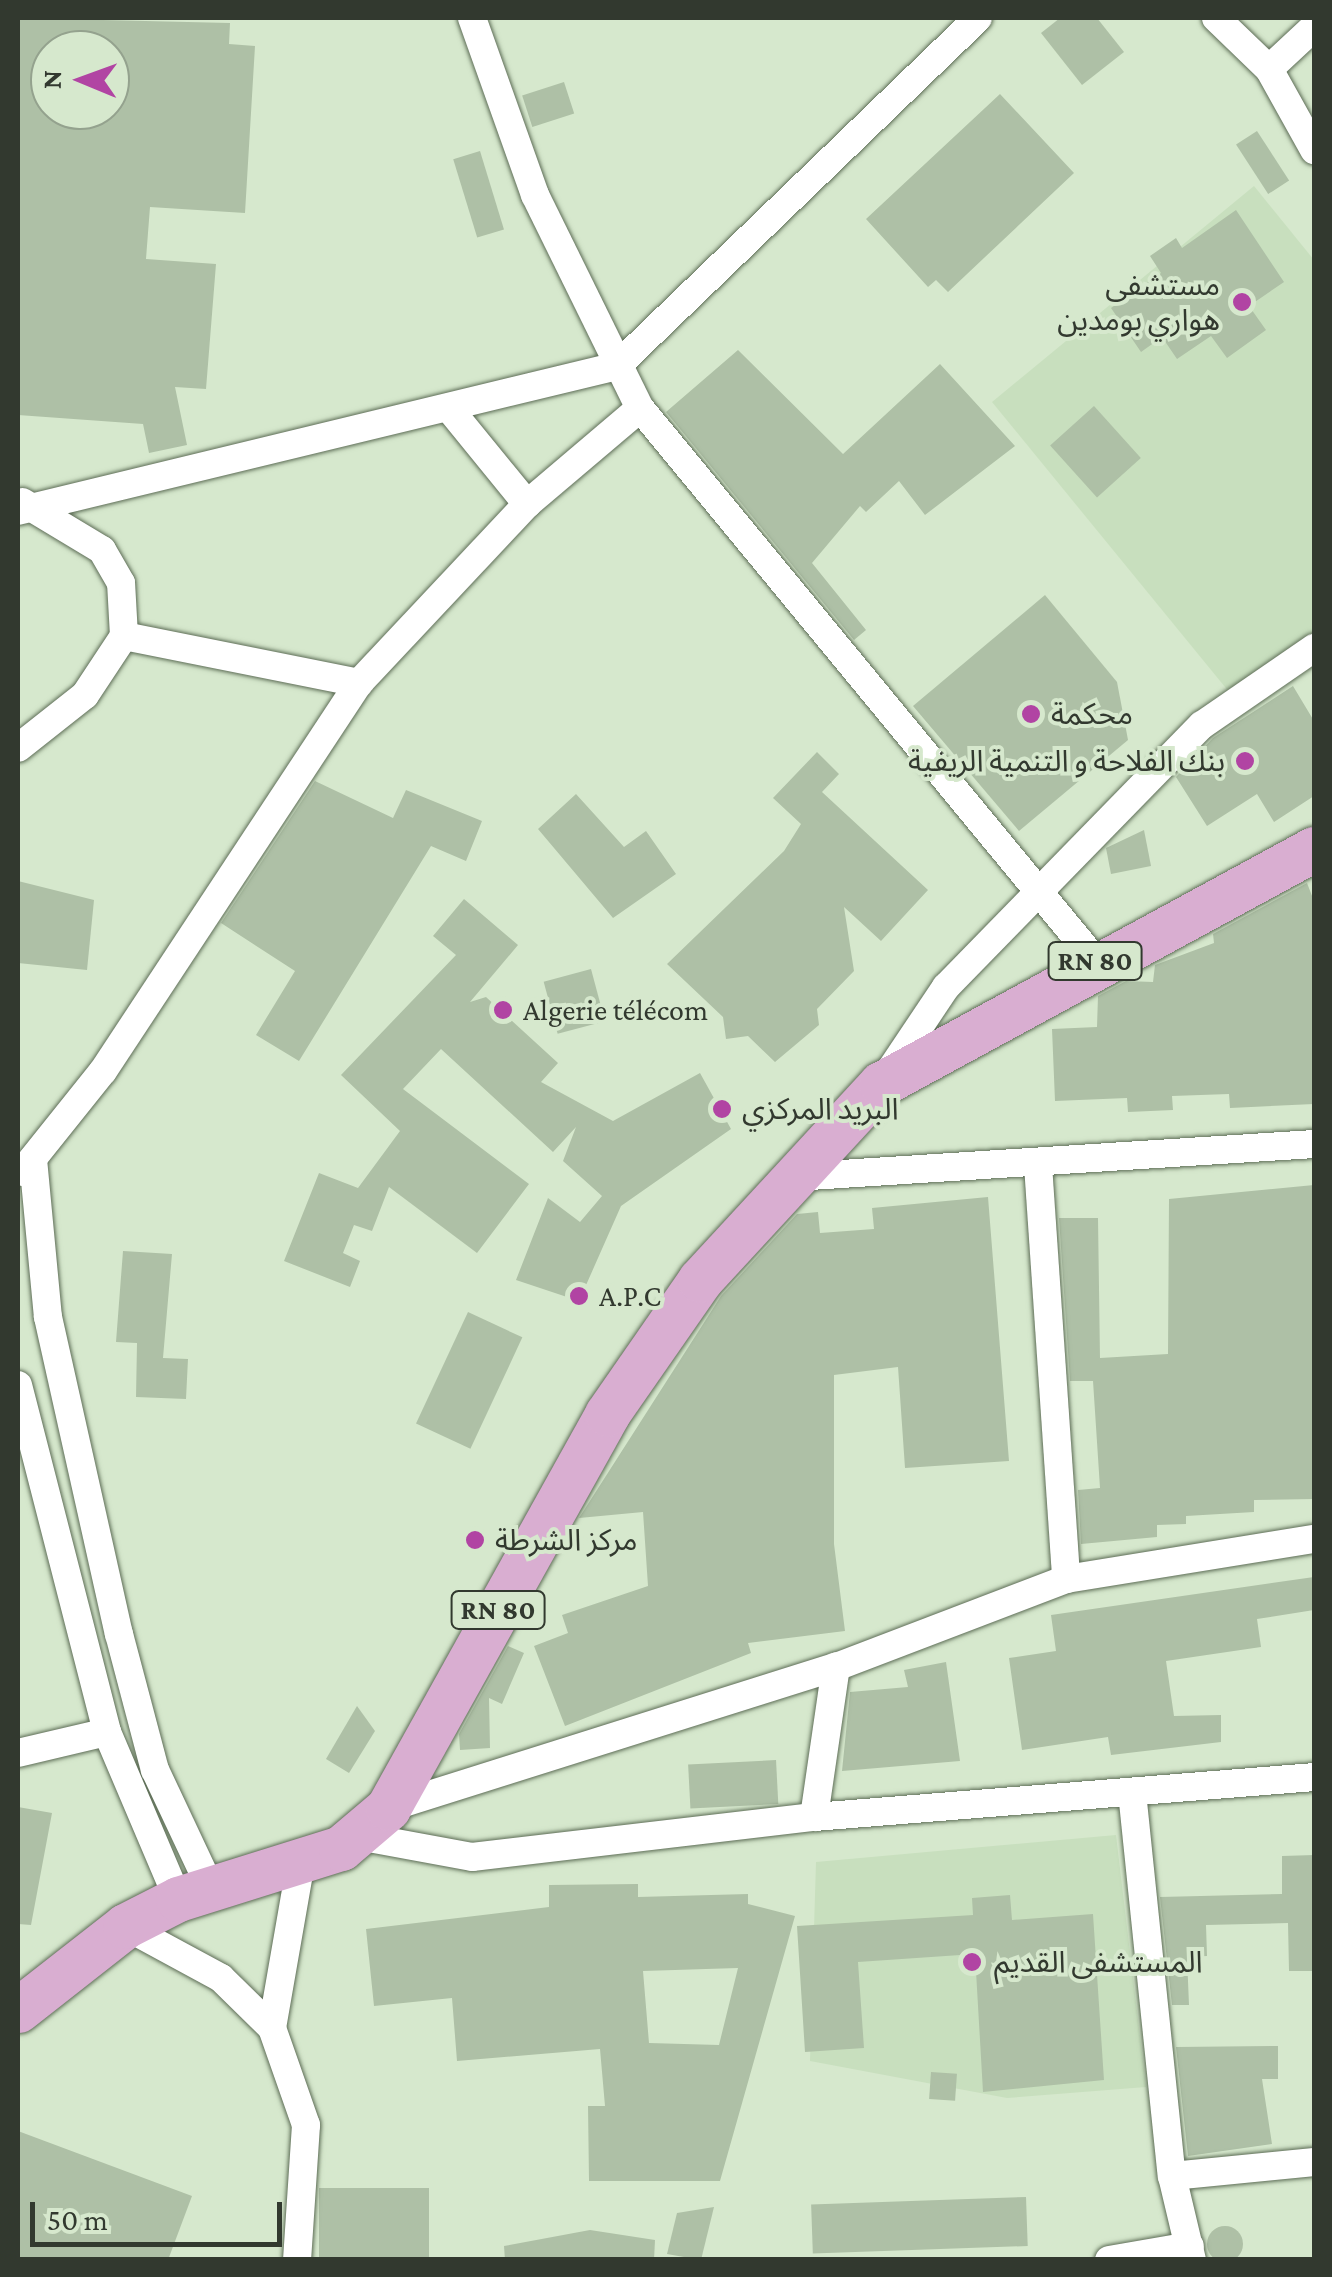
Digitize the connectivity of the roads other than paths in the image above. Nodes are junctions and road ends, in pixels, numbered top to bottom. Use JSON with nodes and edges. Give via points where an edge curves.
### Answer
{"nodes":[{"id":1,"x":472,"y":18,"type":"edge"},
{"id":2,"x":978,"y":18,"type":"edge"},
{"id":3,"x":1216,"y":18,"type":"edge"},
{"id":4,"x":1314,"y":27,"type":"edge"},
{"id":5,"x":1269,"y":69,"type":"junction"},
{"id":6,"x":1314,"y":150,"type":"edge"},
{"id":7,"x":618,"y":366,"type":"junction"},
{"id":8,"x":640,"y":408,"type":"junction"},
{"id":9,"x":452,"y":412,"type":"junction"},
{"id":10,"x":527,"y":504,"type":"junction"},
{"id":11,"x":21,"y":505,"type":"edge"},
{"id":12,"x":124,"y":636,"type":"junction"},
{"id":13,"x":1314,"y":648,"type":"edge"},
{"id":14,"x":359,"y":683,"type":"junction"},
{"id":15,"x":18,"y":748,"type":"edge"},
{"id":16,"x":1314,"y":849,"type":"edge"},
{"id":17,"x":1034,"y":894,"type":"junction"},
{"id":18,"x":1095,"y":960,"type":"junction"},
{"id":19,"x":881,"y":1084,"type":"junction"},
{"id":20,"x":1314,"y":1144,"type":"edge"},
{"id":21,"x":1038,"y":1165,"type":"junction"},
{"id":22,"x":787,"y":1177,"type":"junction"},
{"id":23,"x":26,"y":1178,"type":"edge"},
{"id":24,"x":18,"y":1385,"type":"edge"},
{"id":25,"x":1314,"y":1539,"type":"edge"},
{"id":26,"x":1066,"y":1579,"type":"junction"},
{"id":27,"x":836,"y":1667,"type":"junction"},
{"id":28,"x":107,"y":1732,"type":"junction"},
{"id":29,"x":18,"y":1753,"type":"edge"},
{"id":30,"x":1314,"y":1777,"type":"edge"},
{"id":31,"x":1132,"y":1792,"type":"junction"},
{"id":32,"x":814,"y":1817,"type":"junction"},
{"id":33,"x":373,"y":1822,"type":"junction"},
{"id":34,"x":301,"y":1862,"type":"junction"},
{"id":35,"x":194,"y":1894,"type":"junction"},
{"id":36,"x":125,"y":1926,"type":"junction"},
{"id":37,"x":18,"y":2010,"type":"edge"},
{"id":38,"x":272,"y":2028,"type":"junction"},
{"id":39,"x":1314,"y":2162,"type":"edge"},
{"id":40,"x":1172,"y":2176,"type":"junction"},
{"id":41,"x":1191,"y":2253,"type":"edge"},
{"id":42,"x":297,"y":2260,"type":"edge"},
{"id":43,"x":1109,"y":2260,"type":"edge"}],
"edges":[{"from":1,"to":7,"type":"street","via":[[535,196]]},
{"from":2,"to":7,"type":"street"},
{"from":3,"to":5,"type":"street"},
{"from":4,"to":5,"type":"street"},
{"from":5,"to":6,"type":"street"},
{"from":7,"to":8,"type":"street"},
{"from":7,"to":9,"type":"street"},
{"from":8,"to":10,"type":"street"},
{"from":8,"to":17,"type":"street"},
{"from":9,"to":10,"type":"street"},
{"from":9,"to":11,"type":"street"},
{"from":10,"to":14,"type":"street"},
{"from":11,"to":12,"type":"street","via":[[102,550],[121,584]]},
{"from":12,"to":14,"type":"street"},
{"from":12,"to":15,"type":"street","via":[[85,695]]},
{"from":13,"to":17,"type":"street","via":[[1202,725]]},
{"from":14,"to":23,"type":"street"},
{"from":16,"to":18,"type":"main road","number":"RN 80"},
{"from":17,"to":18,"type":"street"},
{"from":17,"to":19,"type":"street","via":[[946,987]]},
{"from":18,"to":19,"type":"main road","number":"RN 80"},
{"from":19,"to":22,"type":"main road","number":"RN 80"},
{"from":20,"to":21,"type":"street"},
{"from":21,"to":22,"type":"street"},
{"from":21,"to":26,"type":"street"},
{"from":22,"to":33,"type":"main road","number":"RN 80","via":[[700,1280],[608,1414]]},
{"from":23,"to":35,"type":"street","via":[[48,1317],[119,1634]]},
{"from":24,"to":28,"type":"street"},
{"from":25,"to":26,"type":"street"},
{"from":26,"to":27,"type":"street"},
{"from":27,"to":32,"type":"street"},
{"from":27,"to":33,"type":"street"},
{"from":28,"to":29,"type":"street"},
{"from":28,"to":35,"type":"street"},
{"from":30,"to":31,"type":"street"},
{"from":31,"to":32,"type":"street"},
{"from":31,"to":40,"type":"street"},
{"from":32,"to":33,"type":"street","via":[[472,1857]]},
{"from":33,"to":34,"type":"main road"},
{"from":34,"to":35,"type":"main road"},
{"from":34,"to":38,"type":"street"},
{"from":35,"to":36,"type":"main road"},
{"from":36,"to":37,"type":"main road"},
{"from":36,"to":38,"type":"street","via":[[221,1978]]},
{"from":38,"to":42,"type":"street","via":[[306,2125]]},
{"from":39,"to":40,"type":"street"},
{"from":40,"to":41,"type":"street"},
{"from":41,"to":43,"type":"street"}]}
